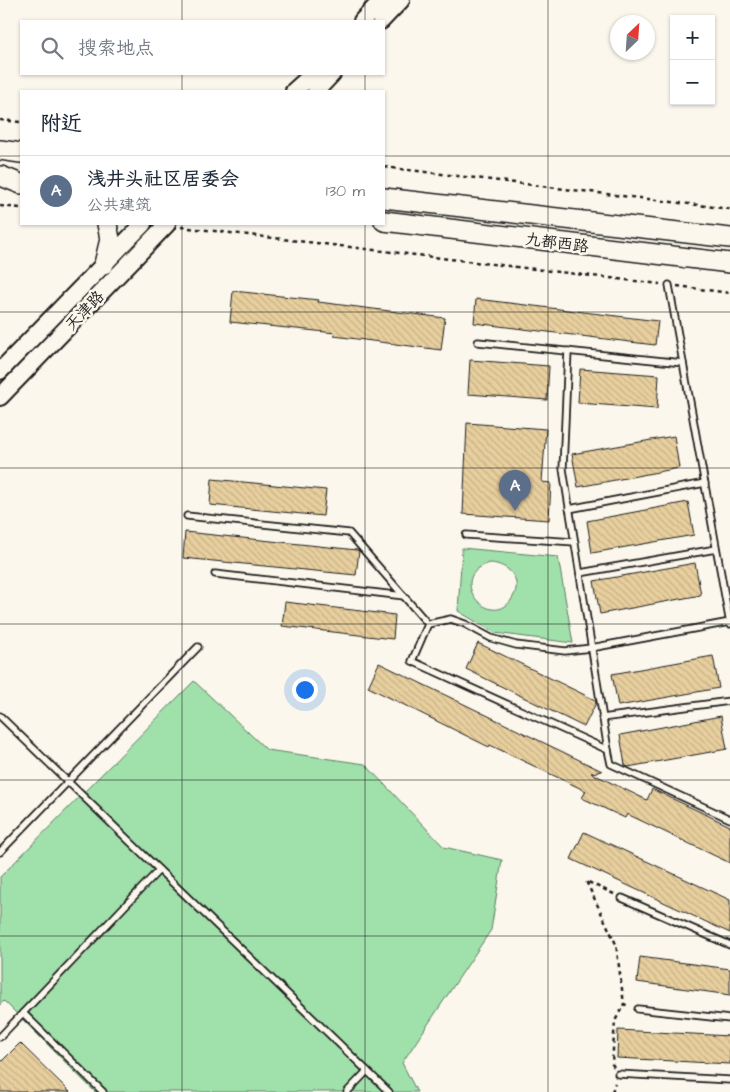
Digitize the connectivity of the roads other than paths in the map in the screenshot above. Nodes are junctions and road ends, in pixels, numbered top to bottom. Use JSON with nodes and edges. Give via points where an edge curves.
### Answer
{"nodes":[{"id":1,"x":382,"y":0,"type":"edge"},
{"id":2,"x":401,"y":0,"type":"edge"},
{"id":3,"x":363,"y":20,"type":"edge"},
{"id":4,"x":382,"y":20,"type":"edge"},
{"id":5,"x":312,"y":75,"type":"edge"},
{"id":6,"x":331,"y":75,"type":"edge"},
{"id":7,"x":295,"y":90,"type":"edge"},
{"id":8,"x":317,"y":90,"type":"edge"},
{"id":9,"x":0,"y":150,"type":"edge"},
{"id":10,"x":20,"y":153,"type":"edge"},
{"id":11,"x":0,"y":176,"type":"edge"},
{"id":12,"x":20,"y":178,"type":"edge"},
{"id":13,"x":20,"y":184,"type":"edge"},
{"id":14,"x":385,"y":189,"type":"edge"},
{"id":15,"x":385,"y":198,"type":"edge"},
{"id":16,"x":414,"y":202,"type":"junction"},
{"id":17,"x":385,"y":221,"type":"edge"},
{"id":18,"x":107,"y":225,"type":"edge"},
{"id":19,"x":142,"y":225,"type":"edge"},
{"id":20,"x":166,"y":225,"type":"edge"},
{"id":21,"x":730,"y":238,"type":"edge"},
{"id":22,"x":730,"y":263,"type":"edge"},
{"id":23,"x":104,"y":264,"type":"junction"},
{"id":24,"x":669,"y":285,"type":"road end"},
{"id":25,"x":478,"y":342,"type":"dead end"},
{"id":26,"x":568,"y":351,"type":"junction"},
{"id":27,"x":683,"y":363,"type":"junction"},
{"id":28,"x":0,"y":371,"type":"edge"},
{"id":29,"x":0,"y":397,"type":"edge"},
{"id":30,"x":705,"y":483,"type":"junction"},
{"id":31,"x":569,"y":509,"type":"junction"},
{"id":32,"x":187,"y":516,"type":"dead end"},
{"id":33,"x":466,"y":535,"type":"dead end"},
{"id":34,"x":575,"y":542,"type":"junction"},
{"id":35,"x":716,"y":549,"type":"junction"},
{"id":36,"x":580,"y":573,"type":"junction"},
{"id":37,"x":215,"y":574,"type":"dead end"},
{"id":38,"x":404,"y":596,"type":"junction"},
{"id":39,"x":730,"y":623,"type":"edge"},
{"id":40,"x":428,"y":624,"type":"junction"},
{"id":41,"x":198,"y":647,"type":"dead end"},
{"id":42,"x":591,"y":648,"type":"junction"},
{"id":43,"x":730,"y":701,"type":"edge"},
{"id":44,"x":0,"y":716,"type":"edge"},
{"id":45,"x":602,"y":718,"type":"junction"},
{"id":46,"x":608,"y":750,"type":"junction"},
{"id":47,"x":68,"y":782,"type":"junction"},
{"id":48,"x":730,"y":819,"type":"edge"},
{"id":49,"x":0,"y":852,"type":"edge"},
{"id":50,"x":159,"y":870,"type":"junction"},
{"id":51,"x":622,"y":898,"type":"road end"},
{"id":52,"x":730,"y":945,"type":"edge"},
{"id":53,"x":638,"y":1009,"type":"road end"},
{"id":54,"x":23,"y":1013,"type":"junction"},
{"id":55,"x":730,"y":1018,"type":"edge"},
{"id":56,"x":0,"y":1037,"type":"edge"},
{"id":57,"x":367,"y":1072,"type":"junction"},
{"id":58,"x":618,"y":1074,"type":"road end"},
{"id":59,"x":730,"y":1080,"type":"edge"},
{"id":60,"x":104,"y":1092,"type":"edge"},
{"id":61,"x":347,"y":1092,"type":"edge"},
{"id":62,"x":388,"y":1092,"type":"edge"}],
"edges":[{"from":1,"to":3,"type":"main road"},
{"from":2,"to":4,"type":"main road"},
{"from":5,"to":7,"type":"main road"},
{"from":6,"to":8,"type":"main road"},
{"from":9,"to":10,"type":"main road"},
{"from":11,"to":12,"type":"main road"},
{"from":11,"to":13,"type":"main road"},
{"from":14,"to":16,"type":"main road"},
{"from":15,"to":16,"type":"main road","name":"九都西路"},
{"from":16,"to":21,"type":"main road","name":"九都西路"},
{"from":17,"to":22,"type":"main road","name":"九都西路"},
{"from":18,"to":23,"type":"main road","via":[[110,239]]},
{"from":19,"to":23,"type":"main road","name":"天津路"},
{"from":20,"to":29,"type":"main road","name":"天津路"},
{"from":23,"to":28,"type":"main road","name":"天津路"},
{"from":24,"to":27,"type":"lane"},
{"from":25,"to":26,"type":"lane"},
{"from":26,"to":27,"type":"lane"},
{"from":26,"to":31,"type":"lane","via":[[563,469]]},
{"from":27,"to":30,"type":"lane"},
{"from":30,"to":31,"type":"lane"},
{"from":30,"to":35,"type":"lane"},
{"from":31,"to":34,"type":"lane"},
{"from":32,"to":38,"type":"lane","via":[[349,533]]},
{"from":33,"to":34,"type":"lane"},
{"from":34,"to":36,"type":"lane"},
{"from":35,"to":36,"type":"lane"},
{"from":35,"to":39,"type":"lane"},
{"from":36,"to":42,"type":"lane"},
{"from":37,"to":38,"type":"lane"},
{"from":38,"to":40,"type":"lane"},
{"from":39,"to":42,"type":"lane"},
{"from":40,"to":42,"type":"lane","via":[[451,619],[491,638],[516,645],[565,651]]},
{"from":40,"to":46,"type":"lane","via":[[412,660]]},
{"from":41,"to":47,"type":"lane"},
{"from":42,"to":45,"type":"lane"},
{"from":43,"to":45,"type":"lane"},
{"from":44,"to":47,"type":"lane"},
{"from":45,"to":46,"type":"lane"},
{"from":46,"to":48,"type":"lane","via":[[611,764]]},
{"from":47,"to":49,"type":"lane"},
{"from":47,"to":50,"type":"lane"},
{"from":50,"to":54,"type":"lane"},
{"from":50,"to":57,"type":"lane"},
{"from":51,"to":52,"type":"lane"},
{"from":53,"to":55,"type":"lane"},
{"from":54,"to":56,"type":"lane"},
{"from":54,"to":60,"type":"lane"},
{"from":57,"to":61,"type":"lane"},
{"from":57,"to":62,"type":"lane"},
{"from":58,"to":59,"type":"lane"}]}
